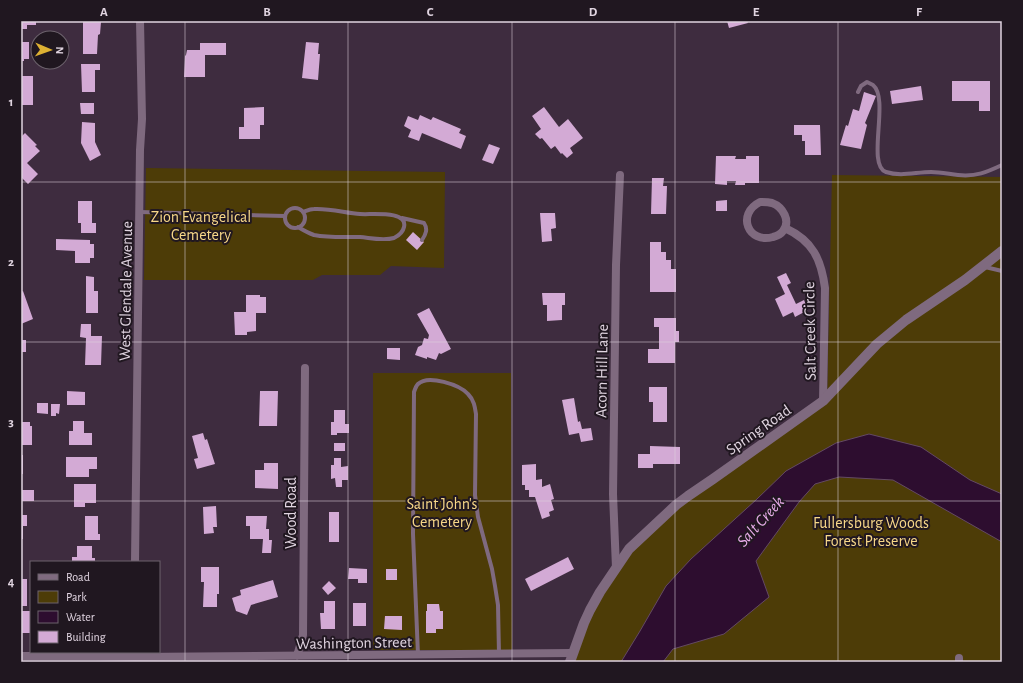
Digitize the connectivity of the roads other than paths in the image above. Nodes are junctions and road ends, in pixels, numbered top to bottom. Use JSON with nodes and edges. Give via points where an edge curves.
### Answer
{"nodes":[{"id":1,"x":140,"y":21,"type":"edge"},
{"id":2,"x":858,"y":92,"type":"dead end"},
{"id":3,"x":1002,"y":164,"type":"edge"},
{"id":4,"x":620,"y":175,"type":"dead end"},
{"id":5,"x":140,"y":212,"type":"junction"},
{"id":6,"x":302,"y":212,"type":"junction"},
{"id":7,"x":285,"y":216,"type":"junction"},
{"id":8,"x":402,"y":218,"type":"junction"},
{"id":9,"x":298,"y":227,"type":"junction"},
{"id":10,"x":785,"y":228,"type":"junction"},
{"id":11,"x":422,"y":240,"type":"dead end"},
{"id":12,"x":1002,"y":251,"type":"edge"},
{"id":13,"x":983,"y":266,"type":"junction"},
{"id":14,"x":1001,"y":270,"type":"edge"},
{"id":15,"x":305,"y":368,"type":"dead end"},
{"id":16,"x":823,"y":401,"type":"junction"},
{"id":17,"x":136,"y":561,"type":"edge"},
{"id":18,"x":616,"y":568,"type":"junction"},
{"id":19,"x":499,"y":654,"type":"junction"},
{"id":20,"x":418,"y":655,"type":"junction"},
{"id":21,"x":21,"y":656,"type":"edge"},
{"id":22,"x":297,"y":656,"type":"junction"},
{"id":23,"x":135,"y":657,"type":"edge"},
{"id":24,"x":571,"y":658,"type":"edge"}],
"edges":[{"from":1,"to":5,"type":"street","name":"West Glendale Avenue"},
{"from":2,"to":3,"type":"lane","via":[[867,82],[874,86],[878,96],[878,157],[884,171],[898,174],[932,172],[970,175],[982,174]]},
{"from":4,"to":18,"type":"street","name":"Acorn Hill Lane","via":[[616,265],[613,494]]},
{"from":5,"to":7,"type":"lane"},
{"from":5,"to":17,"type":"street","name":"West Glendale Avenue"},
{"from":6,"to":7,"type":"lane","via":[[296,208],[288,211]]},
{"from":6,"to":8,"type":"lane","via":[[314,208]]},
{"from":6,"to":9,"type":"lane","via":[[305,219]]},
{"from":7,"to":9,"type":"lane","via":[[287,224]]},
{"from":8,"to":9,"type":"lane","via":[[404,226],[401,233],[382,240],[325,237]]},
{"from":8,"to":11,"type":"lane","via":[[424,223],[427,230]]},
{"from":10,"to":10,"type":"street","via":[[782,210],[772,203],[760,202],[754,205],[746,219],[751,232],[763,239],[776,236]]},
{"from":10,"to":16,"type":"street","name":"Salt Creek Circle","via":[[808,244],[820,264],[823,276]]},
{"from":12,"to":13,"type":"street","name":"Spring Road"},
{"from":13,"to":14,"type":"lane"},
{"from":13,"to":16,"type":"street","name":"Spring Road","via":[[906,320],[877,344]]},
{"from":15,"to":22,"type":"street","name":"Wood Road","via":[[304,635]]},
{"from":16,"to":18,"type":"street","name":"Spring Road","via":[[676,504],[629,549]]},
{"from":18,"to":24,"type":"street","name":"Spring Road","via":[[590,610]]},
{"from":19,"to":20,"type":"street","name":"Washington Street"},
{"from":19,"to":20,"type":"lane","via":[[496,586],[477,511],[474,485],[475,405],[468,393],[462,389],[442,381],[430,380],[418,383],[414,392],[413,534]]},
{"from":19,"to":24,"type":"street","name":"Washington Street"},
{"from":20,"to":22,"type":"street","name":"Washington Street"},
{"from":21,"to":23,"type":"street","name":"Washington Street"},
{"from":22,"to":23,"type":"street","name":"Washington Street"}]}
